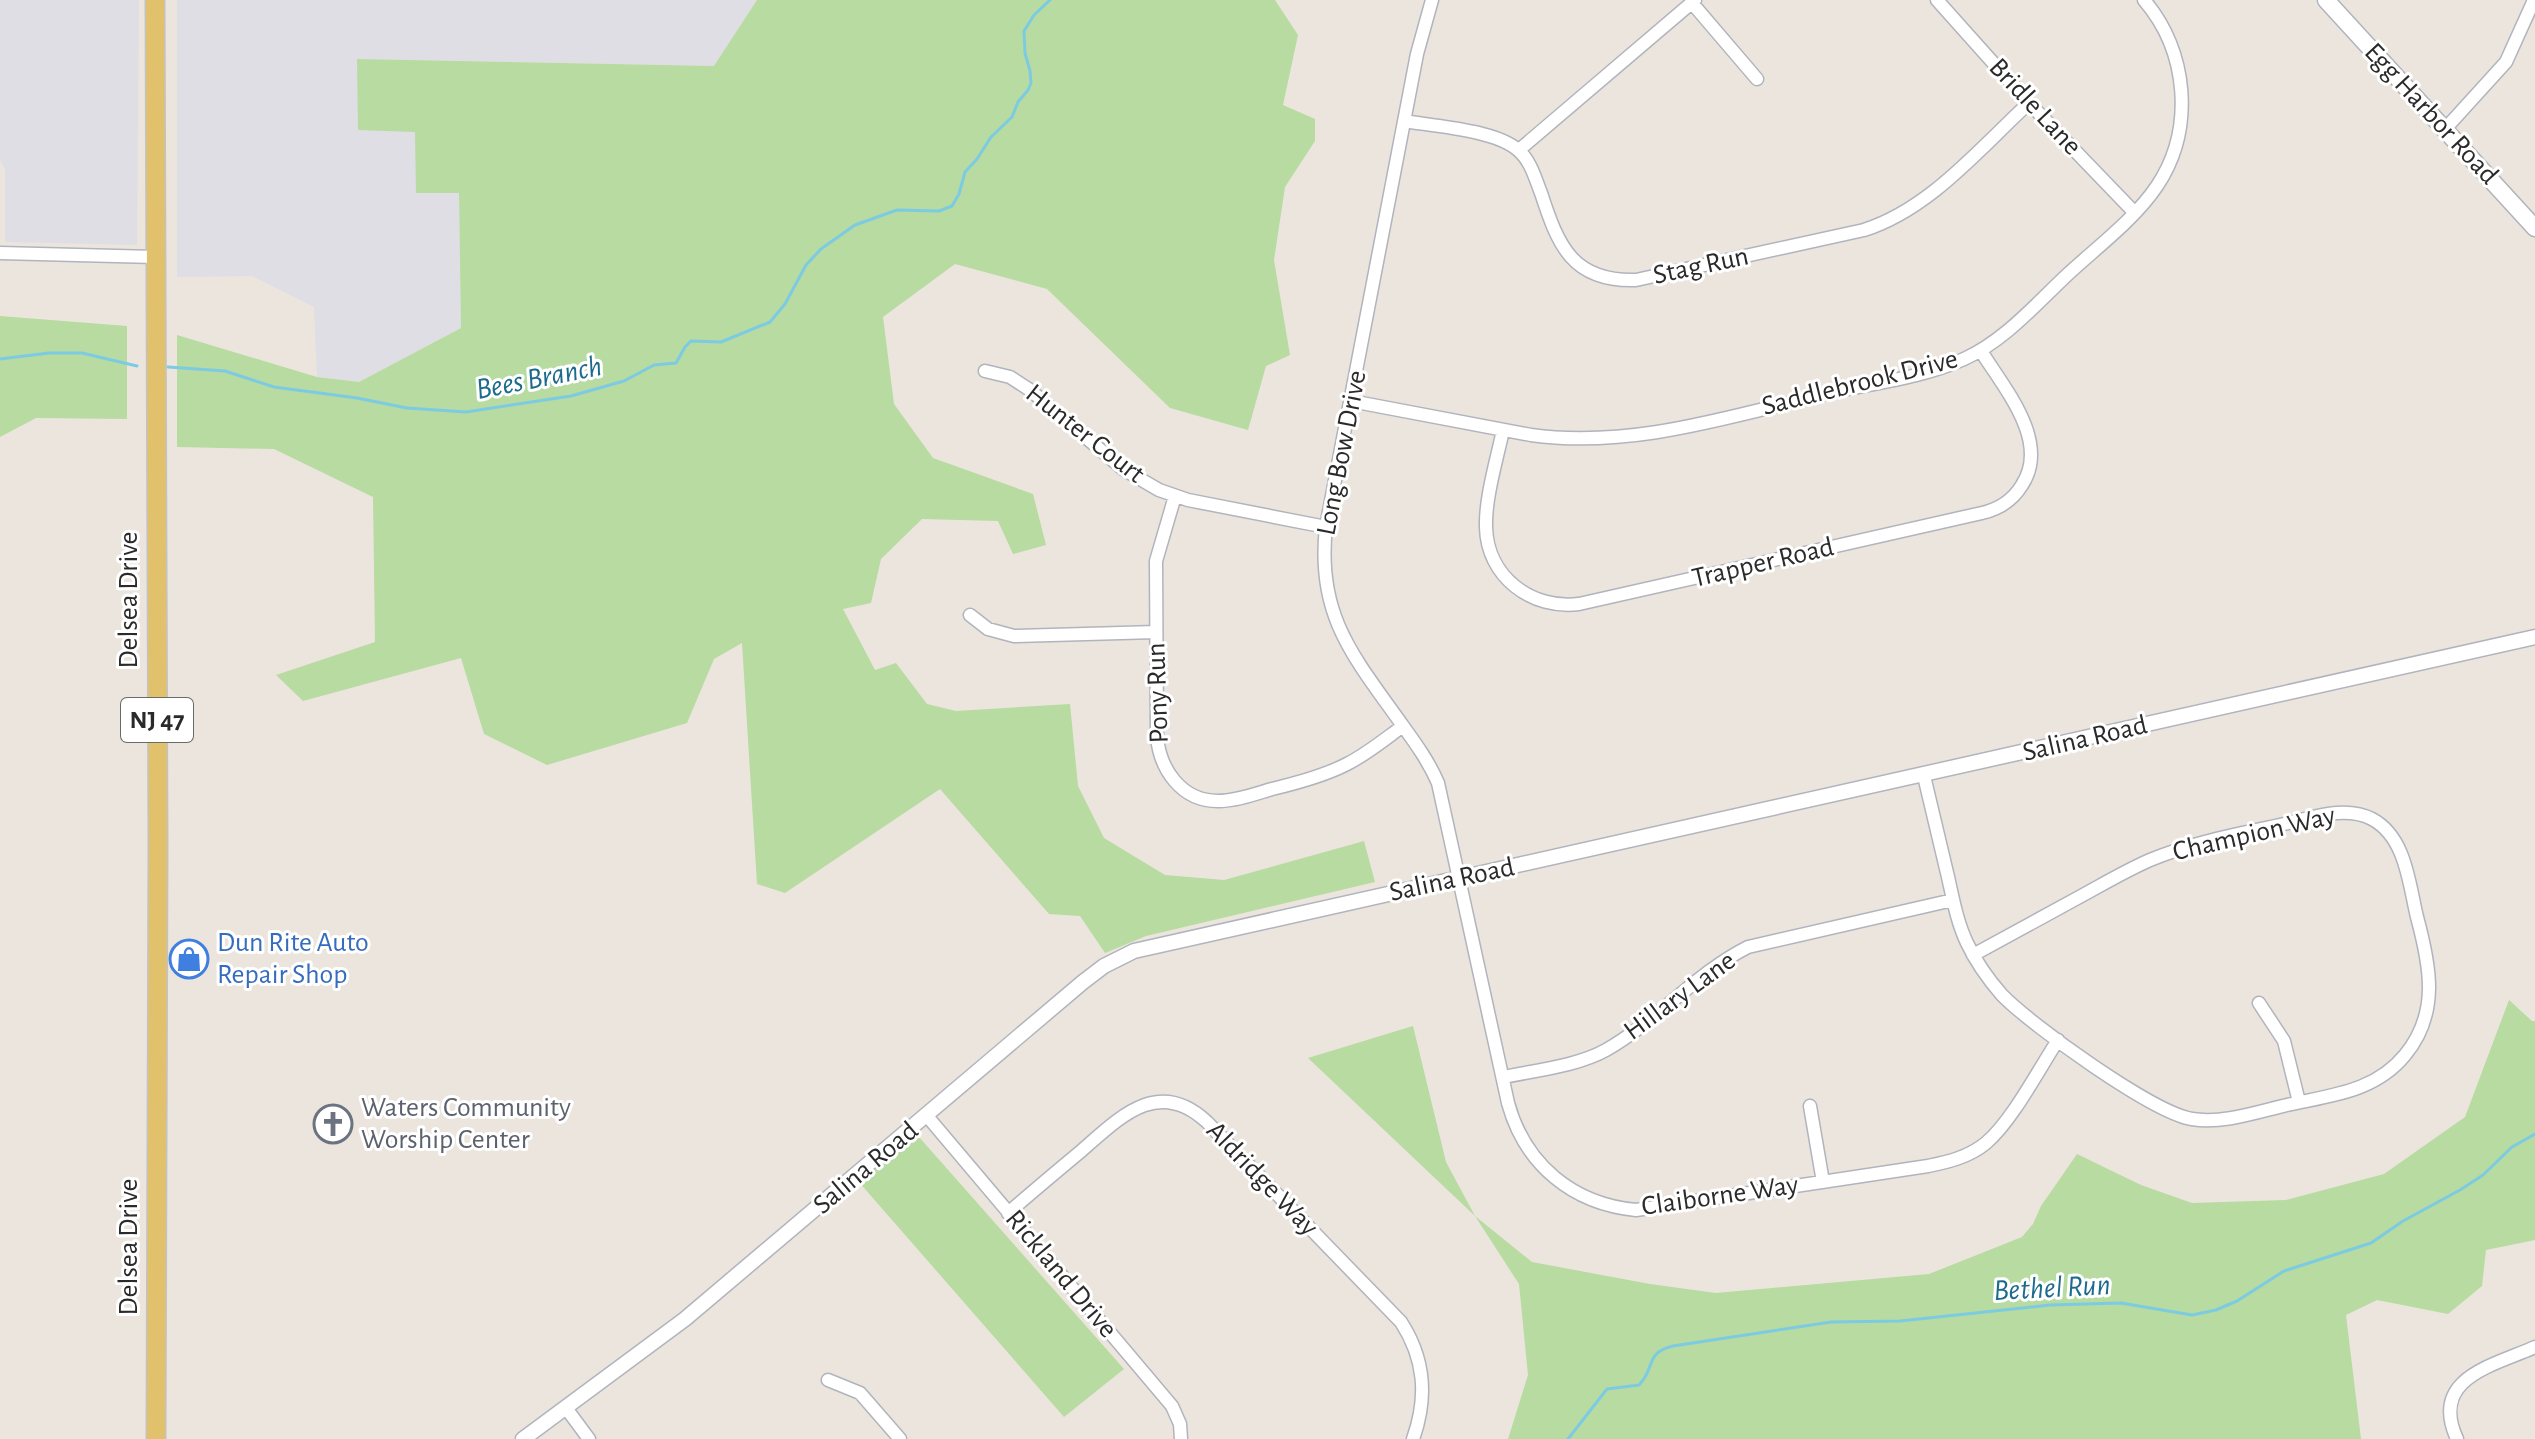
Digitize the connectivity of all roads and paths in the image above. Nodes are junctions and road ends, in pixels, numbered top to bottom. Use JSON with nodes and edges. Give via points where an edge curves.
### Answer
{"nodes":[{"id":1,"x":155,"y":0,"type":"edge"},
{"id":2,"x":1432,"y":0,"type":"edge"},
{"id":3,"x":1937,"y":0,"type":"edge"},
{"id":4,"x":2144,"y":0,"type":"edge"},
{"id":5,"x":2326,"y":0,"type":"edge"},
{"id":6,"x":2534,"y":0,"type":"edge"},
{"id":7,"x":1693,"y":1,"type":"edge"},
{"id":8,"x":1757,"y":79,"type":"dead end"},
{"id":9,"x":2029,"y":103,"type":"junction"},
{"id":10,"x":1404,"y":121,"type":"junction"},
{"id":11,"x":2446,"y":128,"type":"junction"},
{"id":12,"x":1519,"y":150,"type":"junction"},
{"id":13,"x":2134,"y":212,"type":"junction"},
{"id":14,"x":2535,"y":228,"type":"edge"},
{"id":15,"x":0,"y":253,"type":"edge"},
{"id":16,"x":155,"y":257,"type":"junction"},
{"id":17,"x":1981,"y":351,"type":"junction"},
{"id":18,"x":985,"y":371,"type":"dead end"},
{"id":19,"x":1351,"y":401,"type":"junction"},
{"id":20,"x":1503,"y":430,"type":"junction"},
{"id":21,"x":1175,"y":496,"type":"junction"},
{"id":22,"x":1326,"y":527,"type":"junction"},
{"id":23,"x":970,"y":615,"type":"dead end"},
{"id":24,"x":1156,"y":632,"type":"junction"},
{"id":25,"x":2535,"y":637,"type":"edge"},
{"id":26,"x":1403,"y":726,"type":"junction"},
{"id":27,"x":1924,"y":776,"type":"junction"},
{"id":28,"x":1460,"y":878,"type":"junction"},
{"id":29,"x":1953,"y":900,"type":"junction"},
{"id":30,"x":1973,"y":955,"type":"junction"},
{"id":31,"x":2259,"y":1003,"type":"dead end"},
{"id":32,"x":2058,"y":1040,"type":"junction"},
{"id":33,"x":1504,"y":1077,"type":"junction"},
{"id":34,"x":2299,"y":1102,"type":"junction"},
{"id":35,"x":1810,"y":1106,"type":"dead end"},
{"id":36,"x":927,"y":1116,"type":"junction"},
{"id":37,"x":1823,"y":1182,"type":"junction"},
{"id":38,"x":1008,"y":1213,"type":"junction"},
{"id":39,"x":2535,"y":1347,"type":"edge"},
{"id":40,"x":828,"y":1380,"type":"dead end"},
{"id":41,"x":566,"y":1408,"type":"junction"},
{"id":42,"x":156,"y":1439,"type":"edge"},
{"id":43,"x":523,"y":1439,"type":"edge"},
{"id":44,"x":589,"y":1439,"type":"edge"},
{"id":45,"x":900,"y":1439,"type":"edge"},
{"id":46,"x":1181,"y":1439,"type":"edge"},
{"id":47,"x":1413,"y":1439,"type":"edge"},
{"id":48,"x":2457,"y":1439,"type":"edge"}],
"edges":[{"from":1,"to":16,"type":"main road","name":"Delsea Drive","number":"NJ 47"},
{"from":2,"to":10,"type":"street","name":"Long Bow Drive"},
{"from":3,"to":9,"type":"street","name":"Bridle Lane"},
{"from":4,"to":13,"type":"street","name":"Saddlebrook Drive","via":[[2174,49],[2181,111],[2171,160]]},
{"from":5,"to":11,"type":"main road","name":"Egg Harbor Road"},
{"from":6,"to":11,"type":"street","via":[[2506,62]]},
{"from":7,"to":8,"type":"street"},
{"from":7,"to":12,"type":"street"},
{"from":9,"to":12,"type":"street","name":"Stag Run","via":[[1938,187],[1889,221],[1636,280],[1596,275],[1569,256]]},
{"from":9,"to":13,"type":"street","name":"Bridle Lane"},
{"from":10,"to":12,"type":"street","via":[[1492,137]]},
{"from":10,"to":19,"type":"street","name":"Long Bow Drive"},
{"from":11,"to":14,"type":"main road","name":"Egg Harbor Road"},
{"from":13,"to":17,"type":"street","name":"Saddlebrook Drive"},
{"from":15,"to":16,"type":"street"},
{"from":16,"to":42,"type":"main road","name":"Delsea Drive","number":"NJ 47"},
{"from":17,"to":20,"type":"street","name":"Saddlebrook Drive","via":[[1931,370],[1638,436],[1560,439]]},
{"from":17,"to":20,"type":"street","name":"Trapper Road","via":[[2024,424],[2032,453],[2029,473],[2006,502],[1982,513],[1579,604],[1549,603],[1522,592],[1491,554],[1486,522]]},
{"from":18,"to":21,"type":"street","name":"Hunter Court","via":[[1010,377],[1030,390],[1123,469]]},
{"from":19,"to":20,"type":"street","name":"Saddlebrook Drive"},
{"from":19,"to":22,"type":"street","name":"Long Bow Drive"},
{"from":21,"to":22,"type":"street","name":"Hunter Court"},
{"from":21,"to":24,"type":"street","name":"Pony Run","via":[[1156,561]]},
{"from":22,"to":26,"type":"street","name":"Long Bow Drive","via":[[1325,581],[1337,625]]},
{"from":23,"to":24,"type":"street","via":[[988,629],[1014,636]]},
{"from":24,"to":26,"type":"street","name":"Pony Run","via":[[1161,759],[1179,787],[1199,797],[1233,799],[1327,773]]},
{"from":25,"to":27,"type":"street","name":"Salina Road"},
{"from":26,"to":28,"type":"street","name":"Long Bow Drive","via":[[1438,783]]},
{"from":27,"to":28,"type":"street","name":"Salina Road"},
{"from":27,"to":29,"type":"street","name":"Champion Way"},
{"from":28,"to":33,"type":"street","name":"Claiborne Way"},
{"from":28,"to":36,"type":"street","name":"Salina Road","via":[[1119,957]]},
{"from":29,"to":30,"type":"street","name":"Champion Way"},
{"from":29,"to":33,"type":"street","name":"Hillary Lane","via":[[1748,947],[1606,1050]]},
{"from":30,"to":32,"type":"street","name":"Champion Way","via":[[2001,994]]},
{"from":30,"to":34,"type":"street","name":"Champion Way","via":[[2131,869],[2178,850],[2336,813],[2371,819],[2400,850],[2428,960],[2429,1004],[2413,1045],[2387,1072],[2352,1091]]},
{"from":31,"to":34,"type":"street","via":[[2284,1041]]},
{"from":32,"to":34,"type":"street","name":"Champion Way","via":[[2181,1117],[2230,1118]]},
{"from":32,"to":37,"type":"street","name":"Claiborne Way","via":[[2001,1126],[1974,1151],[1936,1165]]},
{"from":33,"to":37,"type":"street","name":"Claiborne Way","via":[[1512,1117],[1530,1153],[1560,1184],[1588,1200],[1653,1209]]},
{"from":35,"to":37,"type":"street"},
{"from":36,"to":38,"type":"street","name":"Rickland Drive"},
{"from":36,"to":41,"type":"street","name":"Salina Road","via":[[685,1319]]},
{"from":38,"to":46,"type":"street","name":"Rickland Drive","via":[[1172,1406]]},
{"from":38,"to":47,"type":"street","name":"Aldridge Way","via":[[1129,1111],[1160,1102],[1190,1108],[1401,1322],[1415,1347],[1423,1381]]},
{"from":39,"to":48,"type":"street","via":[[2467,1377],[2452,1396],[2449,1422]]},
{"from":40,"to":45,"type":"street","via":[[860,1393]]},
{"from":41,"to":43,"type":"street","name":"Salina Road"},
{"from":41,"to":44,"type":"street"}]}
